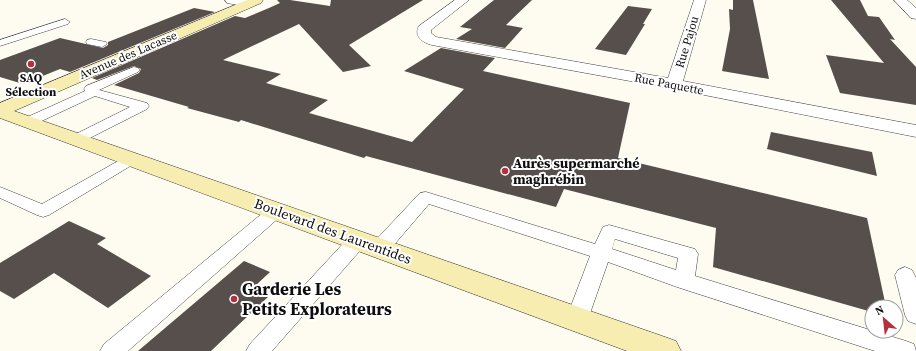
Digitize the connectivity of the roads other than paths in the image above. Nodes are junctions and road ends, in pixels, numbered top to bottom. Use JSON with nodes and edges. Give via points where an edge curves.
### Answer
{"nodes":[{"id":1,"x":230,"y":0,"type":"edge"},
{"id":2,"x":463,"y":0,"type":"edge"},
{"id":3,"x":700,"y":0,"type":"edge"},
{"id":4,"x":900,"y":0,"type":"edge"},
{"id":5,"x":253,"y":2,"type":"edge"},
{"id":6,"x":916,"y":15,"type":"edge"},
{"id":7,"x":65,"y":22,"type":"dead end"},
{"id":8,"x":91,"y":42,"type":"dead end"},
{"id":9,"x":0,"y":43,"type":"edge"},
{"id":10,"x":102,"y":44,"type":"dead end"},
{"id":11,"x":134,"y":70,"type":"dead end"},
{"id":12,"x":69,"y":81,"type":"junction"},
{"id":13,"x":674,"y":84,"type":"junction"},
{"id":14,"x":92,"y":90,"type":"junction"},
{"id":15,"x":0,"y":111,"type":"edge"},
{"id":16,"x":28,"y":122,"type":"junction"},
{"id":17,"x":916,"y":131,"type":"edge"},
{"id":18,"x":76,"y":139,"type":"junction"},
{"id":19,"x":132,"y":159,"type":"junction"},
{"id":20,"x":0,"y":192,"type":"edge"},
{"id":21,"x":276,"y":211,"type":"junction"},
{"id":22,"x":369,"y":244,"type":"junction"},
{"id":23,"x":602,"y":253,"type":"junction"},
{"id":24,"x":905,"y":276,"type":"dead end"},
{"id":25,"x":684,"y":281,"type":"junction"},
{"id":26,"x":916,"y":315,"type":"edge"},
{"id":27,"x":576,"y":319,"type":"junction"},
{"id":28,"x":112,"y":351,"type":"edge"},
{"id":29,"x":258,"y":351,"type":"edge"},
{"id":30,"x":665,"y":351,"type":"edge"},
{"id":31,"x":906,"y":351,"type":"edge"}],
"edges":[{"from":1,"to":5,"type":"street"},
{"from":2,"to":13,"type":"street","name":"Rue Paquette","via":[[431,22],[424,29],[424,35],[432,41]]},
{"from":3,"to":13,"type":"street","name":"Rue Pajou"},
{"from":4,"to":6,"type":"street"},
{"from":5,"to":12,"type":"main road","name":"Avenue des Lacasse"},
{"from":7,"to":9,"type":"lane"},
{"from":8,"to":10,"type":"lane"},
{"from":11,"to":14,"type":"lane"},
{"from":12,"to":14,"type":"lane"},
{"from":12,"to":15,"type":"main road","name":"Avenue des Lacasse"},
{"from":13,"to":17,"type":"street","name":"Rue Paquette"},
{"from":14,"to":16,"type":"lane"},
{"from":14,"to":18,"type":"lane","via":[[142,106]]},
{"from":15,"to":16,"type":"main road","name":"Boulevard des Laurentides"},
{"from":16,"to":18,"type":"main road","name":"Boulevard des Laurentides"},
{"from":18,"to":19,"type":"main road","name":"Boulevard des Laurentides"},
{"from":19,"to":20,"type":"lane","via":[[43,211]]},
{"from":19,"to":21,"type":"main road","name":"Boulevard des Laurentides"},
{"from":21,"to":22,"type":"main road","name":"Boulevard des Laurentides"},
{"from":21,"to":28,"type":"lane"},
{"from":22,"to":23,"type":"lane","via":[[426,197]]},
{"from":22,"to":27,"type":"main road","name":"Boulevard des Laurentides"},
{"from":22,"to":29,"type":"lane"},
{"from":23,"to":25,"type":"lane"},
{"from":23,"to":25,"type":"lane","via":[[610,231],[688,254]]},
{"from":23,"to":27,"type":"lane"},
{"from":24,"to":26,"type":"lane"},
{"from":25,"to":31,"type":"lane"},
{"from":27,"to":30,"type":"main road","name":"Boulevard des Laurentides"}]}
